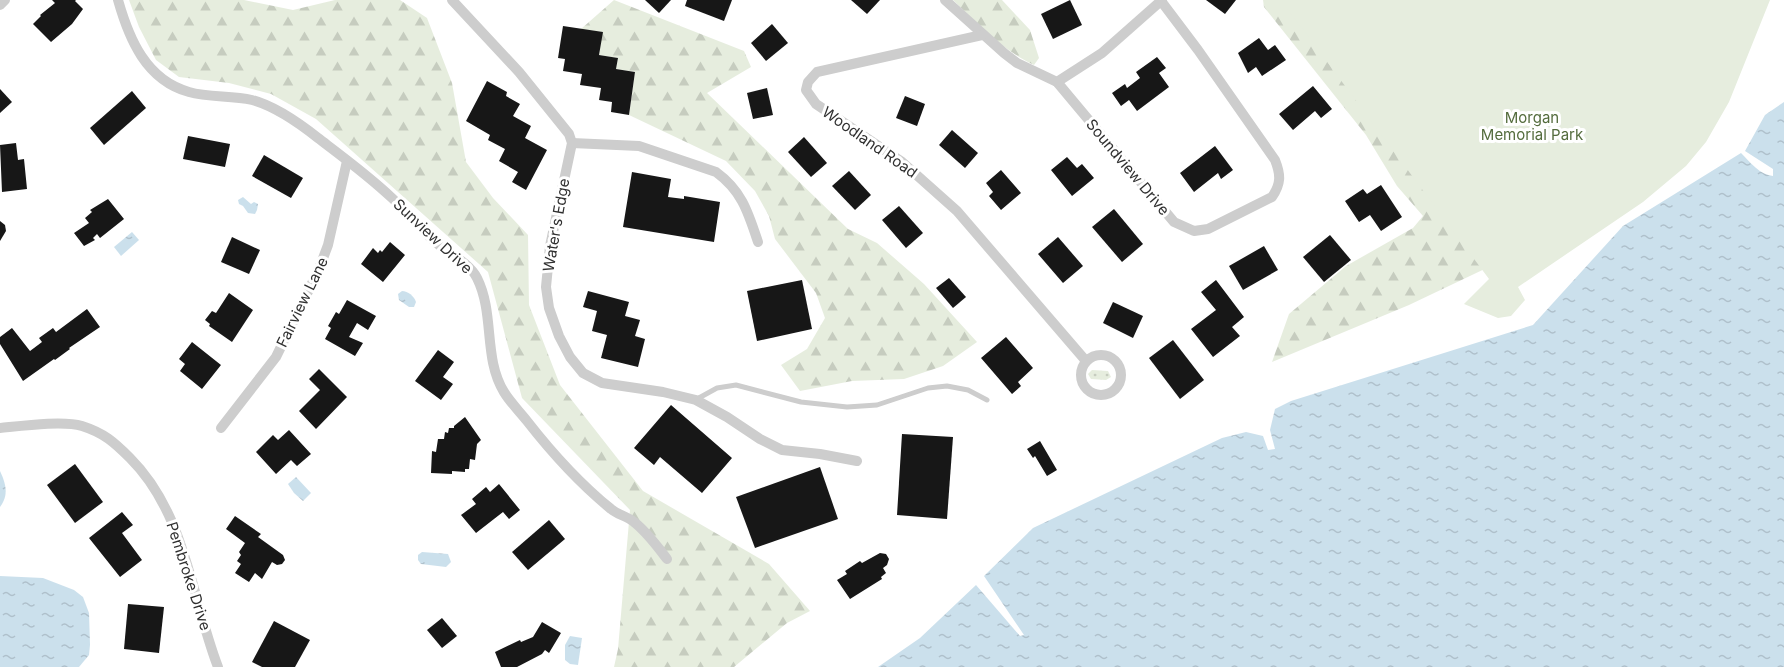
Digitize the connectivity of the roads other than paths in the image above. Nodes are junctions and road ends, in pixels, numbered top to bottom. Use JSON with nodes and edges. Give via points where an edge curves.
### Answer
{"nodes":[{"id":1,"x":5,"y":0,"type":"edge"},
{"id":2,"x":118,"y":0,"type":"edge"},
{"id":3,"x":452,"y":0,"type":"edge"},
{"id":4,"x":945,"y":0,"type":"edge"},
{"id":5,"x":1161,"y":0,"type":"edge"},
{"id":6,"x":0,"y":5,"type":"edge"},
{"id":7,"x":982,"y":35,"type":"junction"},
{"id":8,"x":1057,"y":82,"type":"junction"},
{"id":9,"x":572,"y":143,"type":"junction"},
{"id":10,"x":348,"y":161,"type":"junction"},
{"id":11,"x":758,"y":242,"type":"dead end"},
{"id":12,"x":1086,"y":362,"type":"dead end"},
{"id":13,"x":696,"y":400,"type":"junction"},
{"id":14,"x":987,"y":400,"type":"dead end"},
{"id":15,"x":0,"y":428,"type":"edge"},
{"id":16,"x":221,"y":428,"type":"dead end"},
{"id":17,"x":857,"y":461,"type":"dead end"},
{"id":18,"x":668,"y":559,"type":"dead end"},
{"id":19,"x":218,"y":667,"type":"edge"}],
"edges":[{"from":1,"to":6,"type":"street"},
{"from":2,"to":10,"type":"street","name":"Sunview Drive","via":[[138,52],[156,75],[190,93],[253,100],[278,111]]},
{"from":3,"to":9,"type":"street","via":[[527,80],[563,124]]},
{"from":4,"to":7,"type":"street","name":"Soundview Drive"},
{"from":5,"to":8,"type":"street","via":[[1102,53]]},
{"from":5,"to":8,"type":"street","name":"Soundview Drive","via":[[1275,160],[1280,178],[1272,197],[1208,229],[1194,231],[1180,226]]},
{"from":7,"to":8,"type":"street","name":"Soundview Drive","via":[[1017,63]]},
{"from":7,"to":12,"type":"street","name":"Woodland Road","via":[[817,72],[806,90],[823,110],[902,162],[957,211]]},
{"from":9,"to":11,"type":"street","via":[[639,146],[716,171],[745,203]]},
{"from":9,"to":13,"type":"street","name":"Water's Edge","via":[[550,246],[546,287],[559,336],[583,373],[602,383]]},
{"from":10,"to":16,"type":"street","name":"Fairview Lane","via":[[319,269],[276,357]]},
{"from":10,"to":18,"type":"street","name":"Sunview Drive","via":[[469,268],[477,278],[487,311],[494,370],[504,392],[583,485],[614,512],[634,521]]},
{"from":13,"to":14,"type":"lane","via":[[717,388],[736,385],[832,407],[877,405],[938,386],[962,388]]},
{"from":13,"to":17,"type":"street","name":"Water's Edge","via":[[782,450]]},
{"from":15,"to":19,"type":"street","name":"Pembroke Drive","via":[[80,425],[110,438],[142,470],[170,517]]}]}
